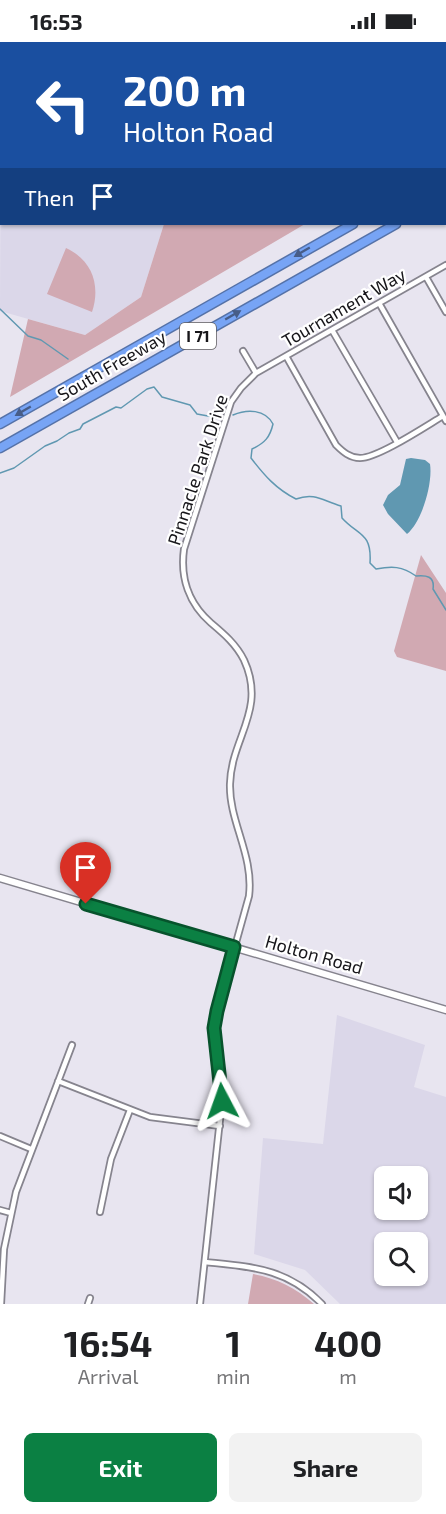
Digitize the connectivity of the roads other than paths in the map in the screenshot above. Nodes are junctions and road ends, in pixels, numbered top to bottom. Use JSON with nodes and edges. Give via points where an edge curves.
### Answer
{"nodes":[{"id":1,"x":351,"y":225,"type":"edge"},
{"id":2,"x":394,"y":225,"type":"edge"},
{"id":3,"x":446,"y":265,"type":"edge"},
{"id":4,"x":426,"y":277,"type":"junction"},
{"id":5,"x":380,"y":303,"type":"junction"},
{"id":6,"x":446,"y":312,"type":"edge"},
{"id":7,"x":332,"y":330,"type":"junction"},
{"id":8,"x":243,"y":351,"type":"dead end"},
{"id":9,"x":286,"y":356,"type":"junction"},
{"id":10,"x":256,"y":373,"type":"junction"},
{"id":11,"x":445,"y":418,"type":"edge"},
{"id":12,"x":0,"y":424,"type":"edge"},
{"id":13,"x":397,"y":442,"type":"junction"},
{"id":14,"x":0,"y":448,"type":"edge"},
{"id":15,"x":0,"y":878,"type":"edge"},
{"id":16,"x":234,"y":947,"type":"junction"},
{"id":17,"x":446,"y":1010,"type":"edge"},
{"id":18,"x":72,"y":1045,"type":"dead end"},
{"id":19,"x":58,"y":1082,"type":"junction"},
{"id":20,"x":130,"y":1110,"type":"junction"},
{"id":21,"x":219,"y":1126,"type":"junction"},
{"id":22,"x":0,"y":1136,"type":"edge"},
{"id":23,"x":31,"y":1149,"type":"junction"},
{"id":24,"x":0,"y":1210,"type":"edge"},
{"id":25,"x":100,"y":1212,"type":"dead end"},
{"id":26,"x":11,"y":1213,"type":"junction"},
{"id":27,"x":205,"y":1262,"type":"junction"},
{"id":28,"x":1,"y":1282,"type":"edge"},
{"id":29,"x":1,"y":1304,"type":"edge"},
{"id":30,"x":200,"y":1304,"type":"edge"},
{"id":31,"x":322,"y":1304,"type":"edge"}],
"edges":[{"from":1,"to":12,"type":"highway","name":"South Freeway","number":"I 71","one_way":true},
{"from":14,"to":2,"type":"highway","name":"South Freeway","number":"I 71","one_way":true},
{"from":3,"to":4,"type":"street","name":"Tournament Way"},
{"from":4,"to":5,"type":"street","name":"Tournament Way"},
{"from":4,"to":6,"type":"street"},
{"from":5,"to":7,"type":"street","name":"Tournament Way"},
{"from":5,"to":11,"type":"street"},
{"from":7,"to":9,"type":"street","name":"Tournament Way"},
{"from":7,"to":13,"type":"street"},
{"from":8,"to":10,"type":"street"},
{"from":9,"to":10,"type":"street","name":"Tournament Way"},
{"from":9,"to":13,"type":"street","via":[[336,445],[345,453],[367,457]]},
{"from":10,"to":16,"type":"street","name":"Pinnacle Park Drive","via":[[231,402],[183,560],[190,598],[239,650],[250,680],[250,712],[230,783],[251,876]]},
{"from":11,"to":13,"type":"street"},
{"from":15,"to":16,"type":"street","name":"Holton Road"},
{"from":16,"to":17,"type":"street","name":"Holton Road"},
{"from":16,"to":21,"type":"street","name":"Pinnacle Park Drive","via":[[214,1028],[222,1091]]},
{"from":18,"to":19,"type":"street"},
{"from":19,"to":20,"type":"street"},
{"from":19,"to":23,"type":"street"},
{"from":20,"to":21,"type":"street","via":[[162,1120]]},
{"from":20,"to":25,"type":"street","via":[[111,1159]]},
{"from":21,"to":27,"type":"street","name":"Pinnacle Park Drive"},
{"from":22,"to":23,"type":"street"},
{"from":23,"to":26,"type":"street"},
{"from":24,"to":26,"type":"street"},
{"from":26,"to":28,"type":"street"},
{"from":27,"to":30,"type":"street","name":"Pinnacle Park Drive"},
{"from":27,"to":31,"type":"street","via":[[278,1273]]},
{"from":28,"to":29,"type":"street"}]}
